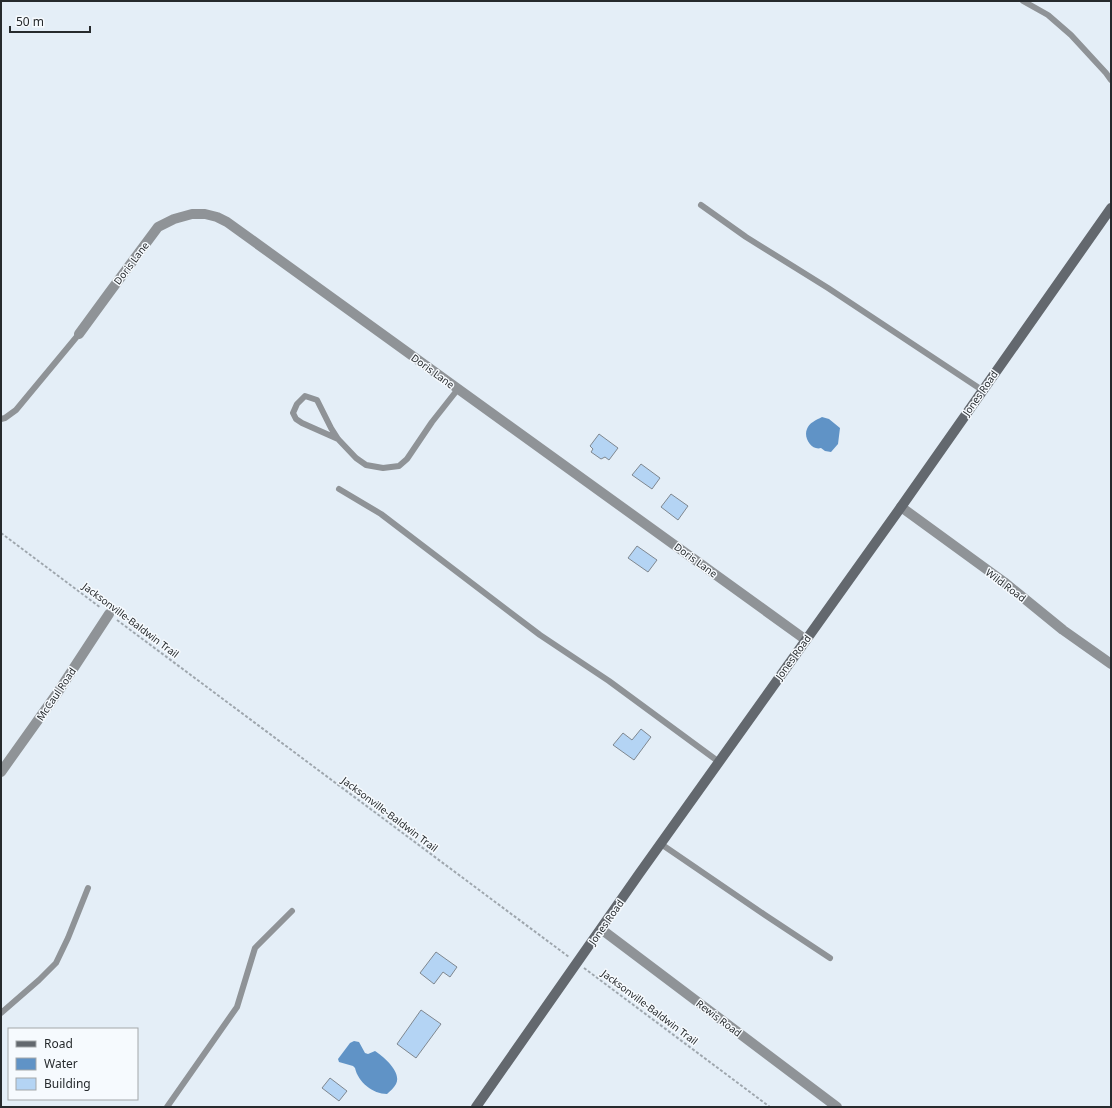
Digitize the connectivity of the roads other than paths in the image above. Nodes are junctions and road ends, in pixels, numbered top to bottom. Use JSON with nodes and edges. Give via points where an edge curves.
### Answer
{"nodes":[{"id":1,"x":1023,"y":1,"type":"edge"},
{"id":2,"x":1111,"y":80,"type":"edge"},
{"id":3,"x":701,"y":205,"type":"dead end"},
{"id":4,"x":1111,"y":208,"type":"edge"},
{"id":5,"x":79,"y":334,"type":"joint"},
{"id":6,"x":458,"y":389,"type":"junction"},
{"id":7,"x":982,"y":390,"type":"junction"},
{"id":8,"x":1,"y":419,"type":"edge"},
{"id":9,"x":338,"y":439,"type":"junction"},
{"id":10,"x":339,"y":489,"type":"dead end"},
{"id":11,"x":901,"y":507,"type":"junction"},
{"id":12,"x":109,"y":614,"type":"road end"},
{"id":13,"x":806,"y":640,"type":"junction"},
{"id":14,"x":1111,"y":664,"type":"edge"},
{"id":15,"x":719,"y":762,"type":"junction"},
{"id":16,"x":1,"y":772,"type":"edge"},
{"id":17,"x":661,"y":844,"type":"junction"},
{"id":18,"x":88,"y":888,"type":"dead end"},
{"id":19,"x":292,"y":911,"type":"dead end"},
{"id":20,"x":601,"y":929,"type":"junction"},
{"id":21,"x":830,"y":958,"type":"dead end"},
{"id":22,"x":1,"y":1013,"type":"edge"},
{"id":23,"x":167,"y":1107,"type":"edge"},
{"id":24,"x":476,"y":1107,"type":"edge"},
{"id":25,"x":837,"y":1107,"type":"edge"}],
"edges":[{"from":1,"to":2,"type":"lane","via":[[1048,15],[1071,34]]},
{"from":3,"to":7,"type":"lane"},
{"from":4,"to":7,"type":"street","name":"Jones Road"},
{"from":5,"to":6,"type":"street","name":"Doris Lane","via":[[158,227],[174,218],[205,214],[227,222]]},
{"from":5,"to":8,"type":"lane","via":[[16,410]]},
{"from":6,"to":9,"type":"lane","via":[[407,459],[399,466],[383,468],[366,465]]},
{"from":6,"to":13,"type":"street","name":"Doris Lane"},
{"from":7,"to":11,"type":"street","name":"Jones Road"},
{"from":9,"to":9,"type":"lane","via":[[317,400],[305,396],[293,413],[296,418]]},
{"from":10,"to":15,"type":"lane","via":[[380,514],[540,635],[609,681]]},
{"from":11,"to":13,"type":"street","name":"Jones Road"},
{"from":11,"to":14,"type":"street","name":"Wild Road"},
{"from":12,"to":16,"type":"street","name":"McCaul Road"},
{"from":13,"to":15,"type":"street","name":"Jones Road"},
{"from":15,"to":17,"type":"street","name":"Jones Road"},
{"from":17,"to":20,"type":"street","name":"Jones Road"},
{"from":17,"to":21,"type":"lane"},
{"from":18,"to":22,"type":"lane","via":[[56,963]]},
{"from":19,"to":23,"type":"lane","via":[[255,948],[237,1007]]},
{"from":20,"to":24,"type":"street","name":"Jones Road"},
{"from":20,"to":25,"type":"street","name":"Rewis Road"}]}
